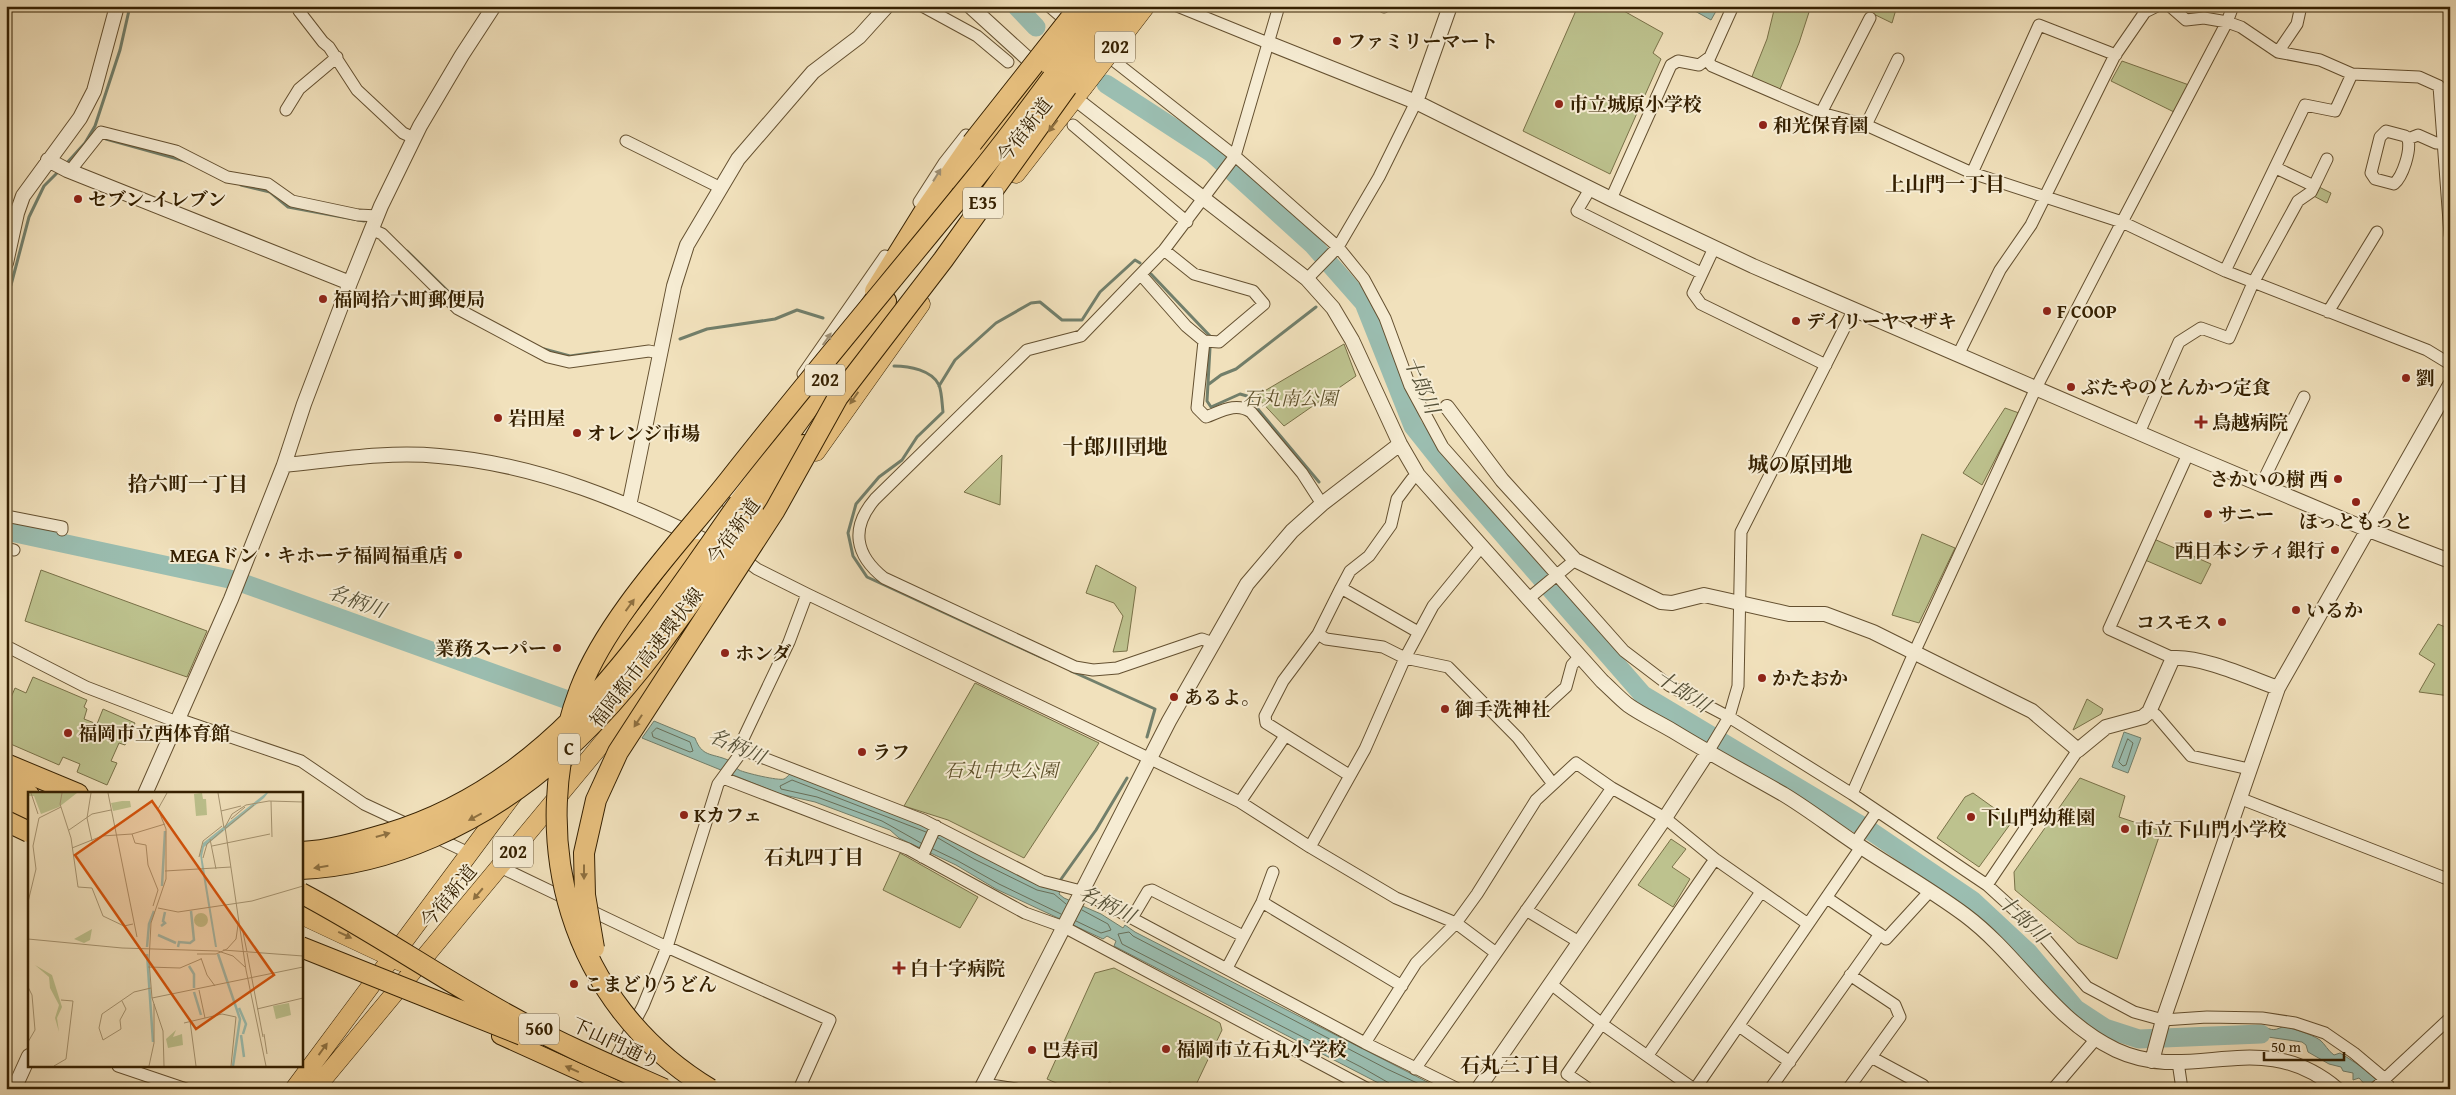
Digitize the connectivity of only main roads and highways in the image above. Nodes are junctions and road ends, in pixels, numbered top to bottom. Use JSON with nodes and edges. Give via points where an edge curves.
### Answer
{"nodes":[{"id":1,"x":1080,"y":6,"type":"edge"},
{"id":2,"x":1092,"y":6,"type":"edge"},
{"id":3,"x":1105,"y":6,"type":"edge"},
{"id":4,"x":1126,"y":6,"type":"edge"},
{"id":5,"x":1146,"y":6,"type":"edge"},
{"id":6,"x":979,"y":174,"type":"junction"},
{"id":7,"x":838,"y":397,"type":"junction"},
{"id":8,"x":793,"y":422,"type":"junction"},
{"id":9,"x":746,"y":509,"type":"junction"},
{"id":10,"x":6,"y":764,"type":"edge"},
{"id":11,"x":6,"y":778,"type":"edge"},
{"id":12,"x":6,"y":785,"type":"edge"},
{"id":13,"x":37,"y":792,"type":"edge"},
{"id":14,"x":73,"y":792,"type":"edge"},
{"id":15,"x":28,"y":795,"type":"edge"},
{"id":16,"x":6,"y":805,"type":"edge"},
{"id":17,"x":28,"y":815,"type":"edge"},
{"id":18,"x":6,"y":821,"type":"edge"},
{"id":19,"x":28,"y":832,"type":"edge"},
{"id":20,"x":302,"y":852,"type":"edge"},
{"id":21,"x":302,"y":869,"type":"edge"},
{"id":22,"x":302,"y":894,"type":"edge"},
{"id":23,"x":302,"y":915,"type":"edge"},
{"id":24,"x":302,"y":948,"type":"edge"},
{"id":25,"x":302,"y":948,"type":"edge"},
{"id":26,"x":391,"y":957,"type":"junction"},
{"id":27,"x":415,"y":968,"type":"junction"},
{"id":28,"x":374,"y":982,"type":"junction"},
{"id":29,"x":398,"y":991,"type":"junction"},
{"id":30,"x":294,"y":1089,"type":"edge"},
{"id":31,"x":316,"y":1089,"type":"edge"},
{"id":32,"x":617,"y":1089,"type":"edge"},
{"id":33,"x":656,"y":1089,"type":"edge"},
{"id":34,"x":664,"y":1089,"type":"edge"},
{"id":35,"x":698,"y":1089,"type":"edge"},
{"id":36,"x":710,"y":1089,"type":"edge"}],
"edges":[{"from":1,"to":8,"type":"highway","bridge":true,"via":[[972,143],[924,212]]},
{"from":2,"to":8,"type":"highway","name":"今宿新道","number":"202","bridge":true,"via":[[929,225],[839,361]]},
{"from":3,"to":6,"type":"highway","number":"E35","bridge":true},
{"from":4,"to":7,"type":"highway","number":"E35","bridge":true,"via":[[943,260]]},
{"from":5,"to":27,"type":"highway","name":"今宿新道","number":"202","one_way":true,"bridge":true,"via":[[999,194],[741,558],[609,735]]},
{"from":6,"to":9,"type":"highway","number":"E35","bridge":true},
{"from":36,"to":6,"type":"highway","one_way":true,"bridge":true,"via":[[675,1064],[625,1015],[582,945],[567,896],[555,827],[564,737],[582,685],[626,609],[810,377]]},
{"from":7,"to":9,"type":"highway","number":"E35","bridge":true},
{"from":7,"to":35,"type":"highway","one_way":true,"bridge":true,"via":[[770,518],[618,752],[602,784],[584,853],[584,895],[601,972],[634,1030],[651,1052]]},
{"from":8,"to":26,"type":"highway","name":"今宿新道","number":"202","bridge":true,"via":[[589,687],[471,854]]},
{"from":20,"to":9,"type":"highway","one_way":true,"bridge":true,"via":[[347,845],[409,828],[470,800],[527,762],[582,712]]},
{"from":9,"to":21,"type":"highway","name":"福岡都市高速環状線","number":"C","one_way":true,"bridge":true,"via":[[627,688],[537,777],[476,817],[417,844],[352,862]]},
{"from":10,"to":14,"type":"highway"},
{"from":11,"to":13,"type":"highway"},
{"from":12,"to":15,"type":"highway"},
{"from":16,"to":17,"type":"highway"},
{"from":18,"to":19,"type":"highway","bridge":true},
{"from":22,"to":34,"type":"highway","bridge":true,"via":[[510,1016]]},
{"from":23,"to":26,"type":"highway","one_way":true},
{"from":24,"to":28,"type":"highway"},
{"from":25,"to":33,"type":"highway","bridge":true},
{"from":26,"to":27,"type":"highway"},
{"from":26,"to":28,"type":"highway","name":"今宿新道","number":"202"},
{"from":27,"to":29,"type":"highway","name":"今宿新道","number":"202"},
{"from":27,"to":34,"type":"main road","name":"下山門通り","number":"560"},
{"from":28,"to":29,"type":"highway"},
{"from":30,"to":28,"type":"highway","name":"今宿新道","number":"202","one_way":true},
{"from":29,"to":31,"type":"highway","name":"今宿新道","number":"202"},
{"from":32,"to":29,"type":"main road","number":"560","one_way":true}]}
